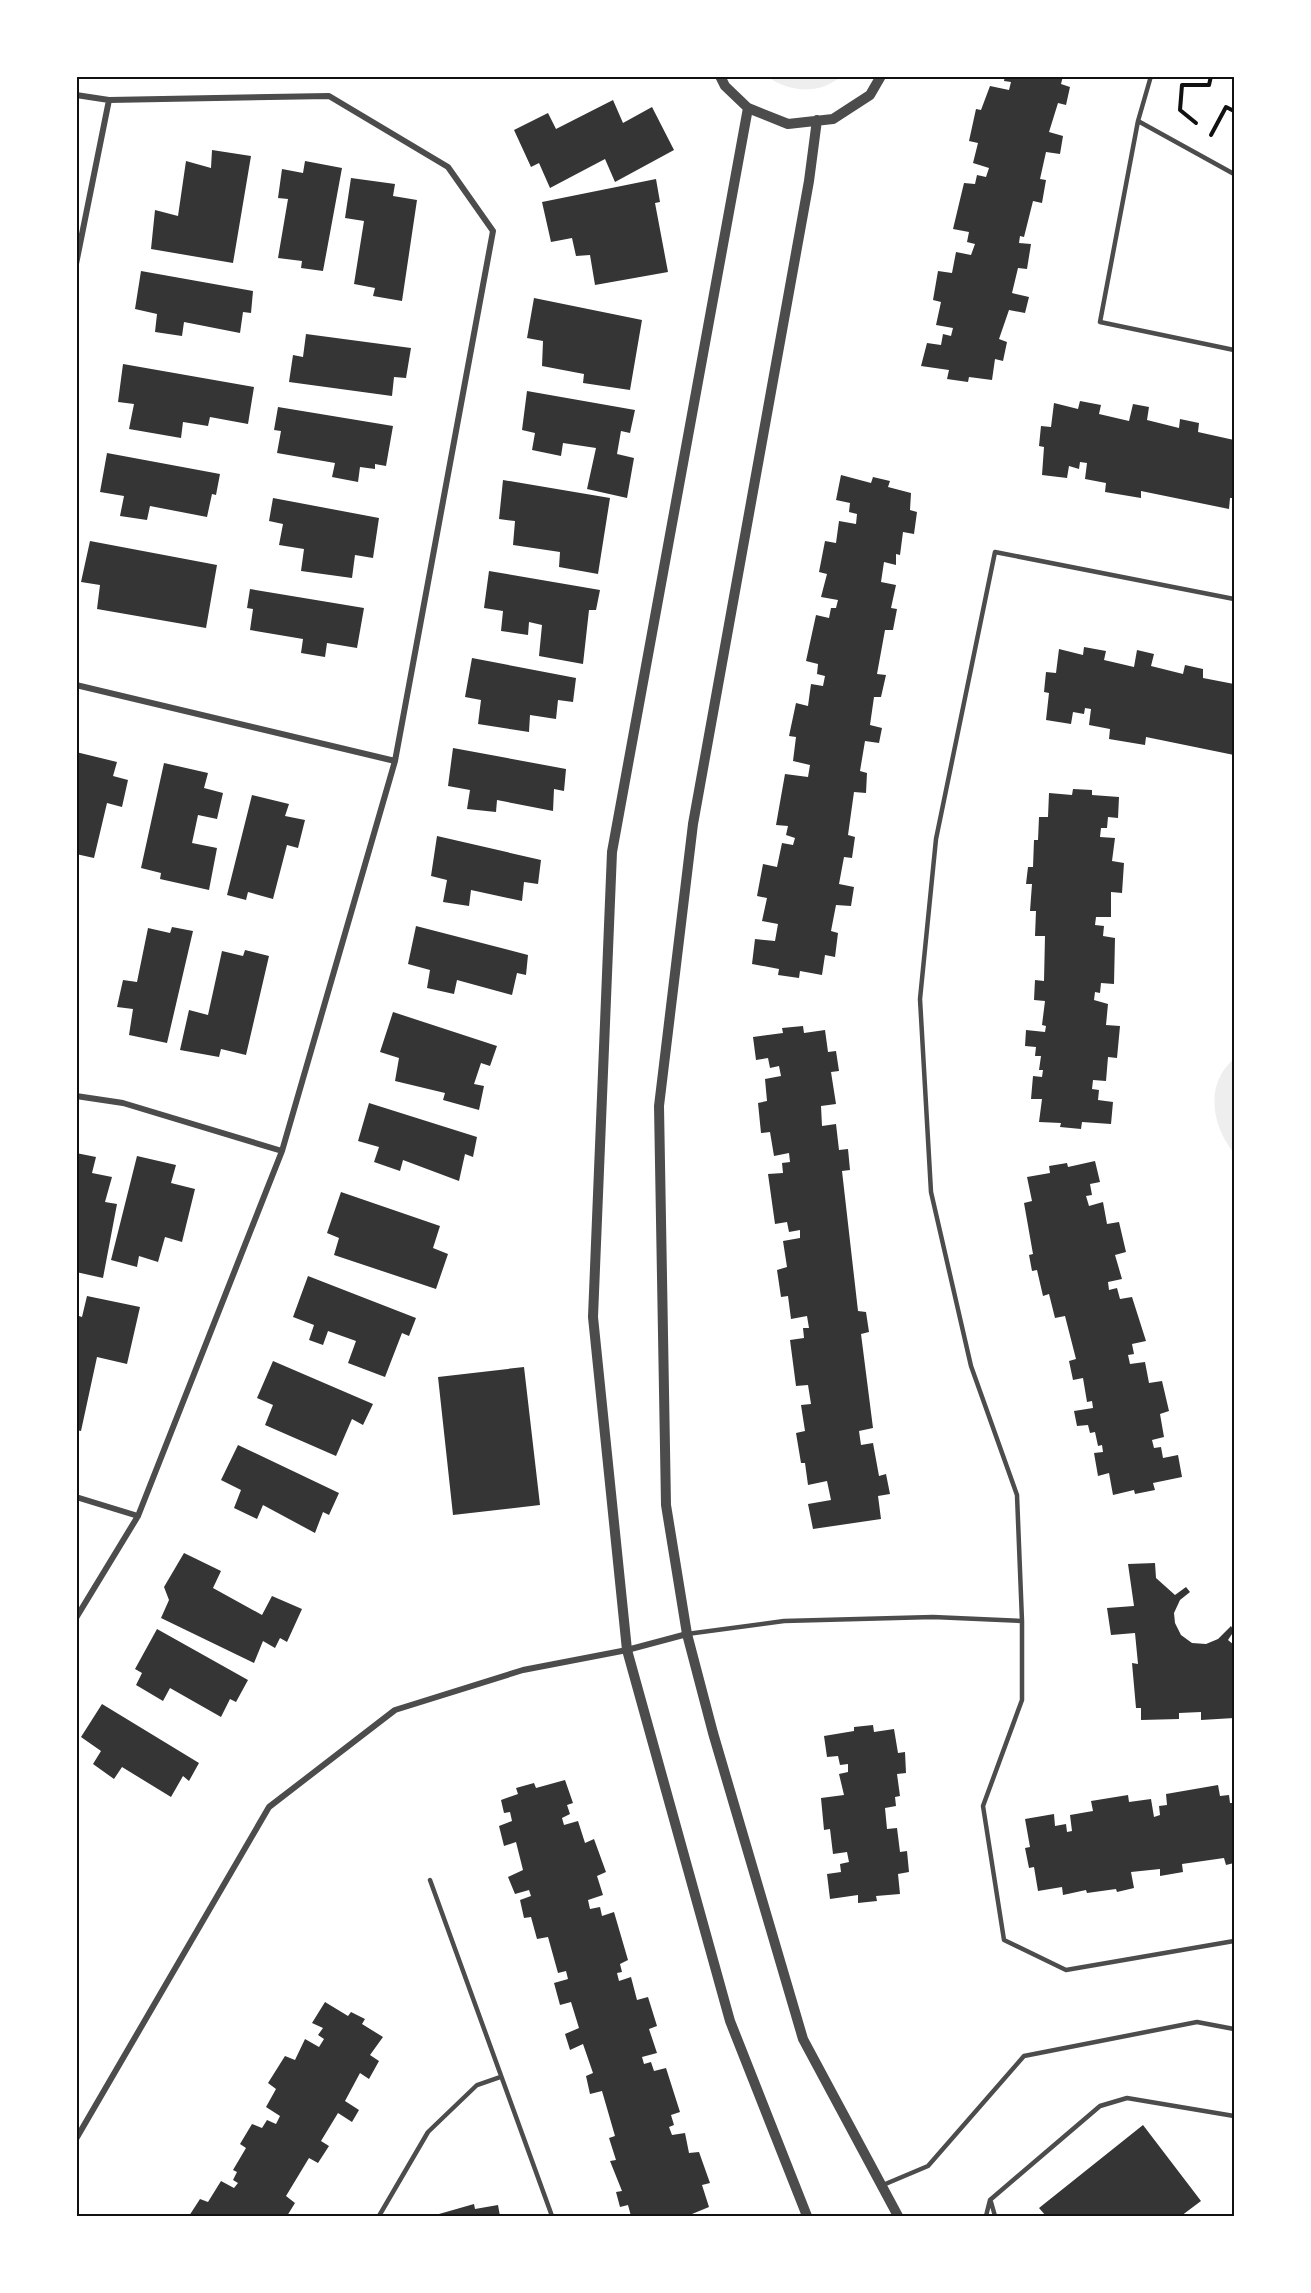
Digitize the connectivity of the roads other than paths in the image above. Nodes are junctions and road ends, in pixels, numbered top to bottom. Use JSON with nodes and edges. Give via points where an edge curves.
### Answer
{"nodes":[{"id":1,"x":720,"y":76,"type":"edge"},
{"id":2,"x":881,"y":76,"type":"edge"},
{"id":3,"x":1151,"y":76,"type":"edge"},
{"id":4,"x":76,"y":95,"type":"edge"},
{"id":5,"x":109,"y":100,"type":"junction"},
{"id":6,"x":748,"y":108,"type":"junction"},
{"id":7,"x":817,"y":120,"type":"junction"},
{"id":8,"x":1138,"y":121,"type":"junction"},
{"id":9,"x":1234,"y":174,"type":"edge"},
{"id":10,"x":76,"y":264,"type":"edge"},
{"id":11,"x":1234,"y":350,"type":"edge"},
{"id":12,"x":1234,"y":599,"type":"edge"},
{"id":13,"x":76,"y":685,"type":"edge"},
{"id":14,"x":395,"y":761,"type":"junction"},
{"id":15,"x":76,"y":1096,"type":"edge"},
{"id":16,"x":282,"y":1151,"type":"junction"},
{"id":17,"x":76,"y":1497,"type":"edge"},
{"id":18,"x":138,"y":1516,"type":"junction"},
{"id":19,"x":76,"y":1618,"type":"edge"},
{"id":20,"x":1022,"y":1621,"type":"junction"},
{"id":21,"x":687,"y":1634,"type":"junction"},
{"id":22,"x":627,"y":1650,"type":"junction"},
{"id":23,"x":430,"y":1880,"type":"dead end"},
{"id":24,"x":1234,"y":1941,"type":"edge"},
{"id":25,"x":1234,"y":2029,"type":"edge"},
{"id":26,"x":500,"y":2077,"type":"junction"},
{"id":27,"x":1234,"y":2116,"type":"edge"},
{"id":28,"x":76,"y":2139,"type":"edge"},
{"id":29,"x":883,"y":2185,"type":"junction"},
{"id":30,"x":990,"y":2200,"type":"junction"},
{"id":31,"x":379,"y":2217,"type":"edge"},
{"id":32,"x":552,"y":2217,"type":"edge"},
{"id":33,"x":807,"y":2217,"type":"edge"},
{"id":34,"x":898,"y":2217,"type":"edge"},
{"id":35,"x":986,"y":2217,"type":"edge"},
{"id":36,"x":995,"y":2217,"type":"edge"}],
"edges":[{"from":1,"to":6,"type":"street"},
{"from":2,"to":7,"type":"street","via":[[870,95],[833,119]]},
{"from":3,"to":8,"type":"lane"},
{"from":4,"to":5,"type":"street"},
{"from":5,"to":10,"type":"street"},
{"from":5,"to":14,"type":"street","via":[[329,96],[448,167],[493,231]]},
{"from":6,"to":7,"type":"street","via":[[788,123]]},
{"from":6,"to":22,"type":"street","via":[[612,852],[593,1317]]},
{"from":7,"to":21,"type":"street","via":[[693,824],[659,1106],[666,1505]]},
{"from":8,"to":9,"type":"lane"},
{"from":8,"to":11,"type":"lane","via":[[1100,322]]},
{"from":12,"to":20,"type":"lane","via":[[995,552],[936,839],[920,999],[931,1192],[971,1366],[1017,1495]]},
{"from":13,"to":14,"type":"street"},
{"from":14,"to":16,"type":"street"},
{"from":15,"to":16,"type":"street","via":[[123,1102]]},
{"from":16,"to":18,"type":"street"},
{"from":17,"to":18,"type":"street"},
{"from":18,"to":19,"type":"street"},
{"from":20,"to":21,"type":"lane","via":[[933,1617],[784,1621]]},
{"from":20,"to":24,"type":"lane","via":[[1022,1700],[983,1806],[1004,1940],[1066,1970]]},
{"from":21,"to":22,"type":"street"},
{"from":21,"to":29,"type":"street","via":[[712,1733],[803,2039]]},
{"from":22,"to":28,"type":"street","via":[[523,1670],[395,1710],[269,1807]]},
{"from":22,"to":33,"type":"street","via":[[730,2020]]},
{"from":23,"to":26,"type":"lane"},
{"from":25,"to":29,"type":"lane","via":[[1197,2022],[1024,2056],[928,2166]]},
{"from":26,"to":31,"type":"lane","via":[[477,2085],[428,2132]]},
{"from":26,"to":32,"type":"lane"},
{"from":27,"to":30,"type":"lane","via":[[1127,2098],[1100,2106]]},
{"from":29,"to":34,"type":"street"},
{"from":30,"to":35,"type":"lane"},
{"from":30,"to":36,"type":"lane"}]}
